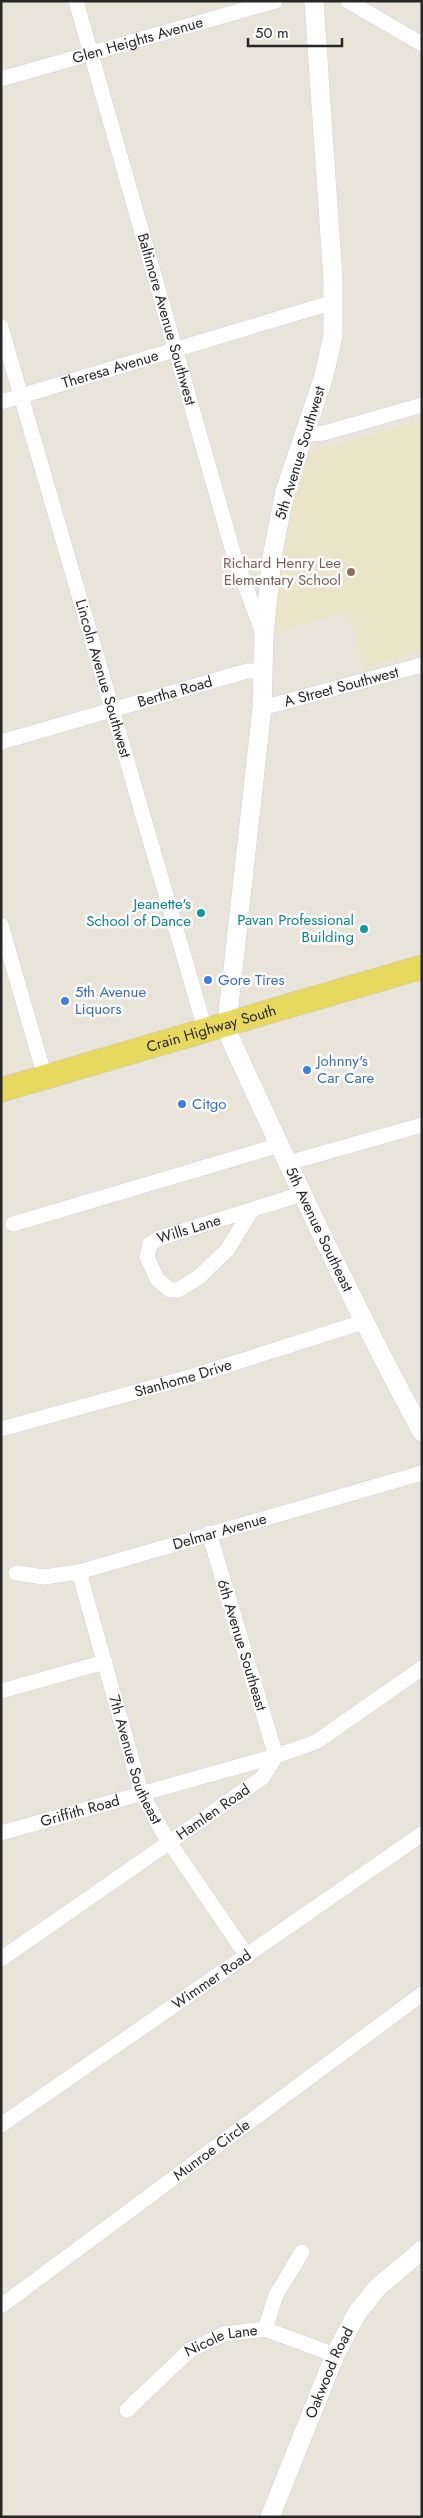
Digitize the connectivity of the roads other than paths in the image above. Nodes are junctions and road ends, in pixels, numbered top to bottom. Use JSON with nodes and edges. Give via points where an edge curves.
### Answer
{"nodes":[{"id":1,"x":76,"y":1,"type":"edge"},
{"id":2,"x":275,"y":1,"type":"edge"},
{"id":3,"x":314,"y":1,"type":"edge"},
{"id":4,"x":348,"y":1,"type":"edge"},
{"id":5,"x":422,"y":44,"type":"edge"},
{"id":6,"x":92,"y":54,"type":"junction"},
{"id":7,"x":1,"y":79,"type":"edge"},
{"id":8,"x":334,"y":302,"type":"junction"},
{"id":9,"x":1,"y":327,"type":"edge"},
{"id":10,"x":176,"y":348,"type":"junction"},
{"id":11,"x":22,"y":396,"type":"junction"},
{"id":12,"x":1,"y":402,"type":"edge"},
{"id":13,"x":422,"y":405,"type":"edge"},
{"id":14,"x":303,"y":435,"type":"junction"},
{"id":15,"x":264,"y":635,"type":"junction"},
{"id":16,"x":422,"y":665,"type":"edge"},
{"id":17,"x":262,"y":671,"type":"junction"},
{"id":18,"x":262,"y":708,"type":"junction"},
{"id":19,"x":111,"y":710,"type":"junction"},
{"id":20,"x":1,"y":742,"type":"edge"},
{"id":21,"x":1,"y":925,"type":"edge"},
{"id":22,"x":422,"y":967,"type":"edge"},
{"id":23,"x":216,"y":1026,"type":"junction"},
{"id":24,"x":45,"y":1077,"type":"junction"},
{"id":25,"x":1,"y":1090,"type":"edge"},
{"id":26,"x":422,"y":1126,"type":"edge"},
{"id":27,"x":280,"y":1145,"type":"junction"},
{"id":28,"x":288,"y":1163,"type":"junction"},
{"id":29,"x":302,"y":1194,"type":"junction"},
{"id":30,"x":252,"y":1210,"type":"junction"},
{"id":31,"x":13,"y":1224,"type":"dead end"},
{"id":32,"x":363,"y":1322,"type":"junction"},
{"id":33,"x":1,"y":1429,"type":"edge"},
{"id":34,"x":422,"y":1432,"type":"edge"},
{"id":35,"x":422,"y":1473,"type":"edge"},
{"id":36,"x":209,"y":1533,"type":"junction"},
{"id":37,"x":79,"y":1572,"type":"junction"},
{"id":38,"x":16,"y":1573,"type":"dead end"},
{"id":39,"x":105,"y":1662,"type":"junction"},
{"id":40,"x":422,"y":1668,"type":"edge"},
{"id":41,"x":1,"y":1691,"type":"edge"},
{"id":42,"x":276,"y":1756,"type":"junction"},
{"id":43,"x":141,"y":1792,"type":"junction"},
{"id":44,"x":1,"y":1832,"type":"edge"},
{"id":45,"x":422,"y":1834,"type":"edge"},
{"id":46,"x":170,"y":1842,"type":"junction"},
{"id":47,"x":247,"y":1956,"type":"junction"},
{"id":48,"x":1,"y":1960,"type":"edge"},
{"id":49,"x":422,"y":1994,"type":"edge"},
{"id":50,"x":1,"y":2125,"type":"edge"},
{"id":51,"x":422,"y":2250,"type":"edge"},
{"id":52,"x":302,"y":2252,"type":"dead end"},
{"id":53,"x":1,"y":2306,"type":"edge"},
{"id":54,"x":265,"y":2329,"type":"junction"},
{"id":55,"x":334,"y":2355,"type":"junction"},
{"id":56,"x":127,"y":2410,"type":"dead end"},
{"id":57,"x":270,"y":2517,"type":"edge"}],
"edges":[{"from":1,"to":6,"type":"street","name":"Baltimore Avenue Southwest"},
{"from":2,"to":6,"type":"street","name":"Glen Heights Avenue"},
{"from":3,"to":8,"type":"street","name":"5th Avenue Southwest"},
{"from":4,"to":5,"type":"street"},
{"from":6,"to":7,"type":"street","name":"Glen Heights Avenue"},
{"from":6,"to":10,"type":"street","name":"Baltimore Avenue Southwest"},
{"from":8,"to":10,"type":"street","name":"Theresa Avenue"},
{"from":8,"to":14,"type":"street","name":"5th Avenue Southwest","via":[[328,362]]},
{"from":9,"to":11,"type":"street","name":"Lincoln Avenue Southwest"},
{"from":10,"to":11,"type":"street","name":"Theresa Avenue"},
{"from":10,"to":15,"type":"street","name":"Baltimore Avenue Southwest","via":[[233,552]]},
{"from":11,"to":12,"type":"street","name":"Theresa Avenue"},
{"from":11,"to":19,"type":"street","name":"Lincoln Avenue Southwest"},
{"from":13,"to":14,"type":"street","via":[[324,433]]},
{"from":14,"to":15,"type":"street","name":"5th Avenue Southwest","via":[[278,522],[268,580]]},
{"from":15,"to":17,"type":"street","name":"5th Avenue Southwest"},
{"from":16,"to":18,"type":"street","name":"A Street Southwest"},
{"from":17,"to":18,"type":"street","name":"5th Avenue Southwest"},
{"from":17,"to":19,"type":"street","name":"Bertha Road","via":[[247,671]]},
{"from":18,"to":23,"type":"street","name":"5th Avenue Southwest"},
{"from":19,"to":20,"type":"street","name":"Bertha Road"},
{"from":19,"to":23,"type":"street","name":"Lincoln Avenue Southwest"},
{"from":21,"to":24,"type":"street"},
{"from":22,"to":23,"type":"main road","name":"Crain Highway South"},
{"from":23,"to":24,"type":"main road","name":"Crain Highway South"},
{"from":23,"to":27,"type":"street","name":"5th Avenue Southeast","via":[[230,1038]]},
{"from":24,"to":25,"type":"main road","name":"Crain Highway South"},
{"from":26,"to":28,"type":"street"},
{"from":27,"to":28,"type":"street","name":"5th Avenue Southeast"},
{"from":27,"to":31,"type":"street"},
{"from":28,"to":29,"type":"street","name":"5th Avenue Southeast"},
{"from":29,"to":30,"type":"street","name":"Wills Lane"},
{"from":29,"to":32,"type":"street","name":"5th Avenue Southeast"},
{"from":30,"to":30,"type":"street","name":"Wills Lane","via":[[160,1238],[150,1244],[147,1257],[157,1278],[170,1290],[178,1290],[199,1277],[227,1250]]},
{"from":32,"to":33,"type":"street","name":"Stanhome Drive","via":[[190,1377]]},
{"from":32,"to":34,"type":"street","name":"5th Avenue Southeast"},
{"from":35,"to":36,"type":"street","name":"Delmar Avenue"},
{"from":36,"to":37,"type":"street","name":"Delmar Avenue"},
{"from":36,"to":42,"type":"street","name":"6th Avenue Southeast"},
{"from":37,"to":38,"type":"street","name":"Delmar Avenue","via":[[44,1577]]},
{"from":37,"to":39,"type":"street","name":"7th Avenue Southeast"},
{"from":39,"to":41,"type":"street"},
{"from":39,"to":43,"type":"street","name":"7th Avenue Southeast"},
{"from":40,"to":42,"type":"street","via":[[316,1742]]},
{"from":42,"to":43,"type":"street","name":"Griffith Road"},
{"from":42,"to":46,"type":"street","name":"Hamlen Road","via":[[262,1778]]},
{"from":43,"to":44,"type":"street","name":"Griffith Road"},
{"from":43,"to":46,"type":"street","name":"7th Avenue Southeast"},
{"from":45,"to":47,"type":"street","name":"Wimmer Road"},
{"from":46,"to":47,"type":"street","name":"7th Avenue Southeast"},
{"from":46,"to":48,"type":"street","name":"Hamlen Road"},
{"from":47,"to":50,"type":"street","name":"Wimmer Road"},
{"from":49,"to":53,"type":"street","name":"Munroe Circle"},
{"from":51,"to":55,"type":"street","name":"Oakwood Road","via":[[378,2287],[357,2313]]},
{"from":52,"to":54,"type":"street","via":[[276,2295]]},
{"from":54,"to":55,"type":"street","name":"Nicole Lane"},
{"from":54,"to":56,"type":"street","name":"Nicole Lane","via":[[224,2334],[190,2350]]},
{"from":55,"to":57,"type":"street","name":"Oakwood Road"}]}
